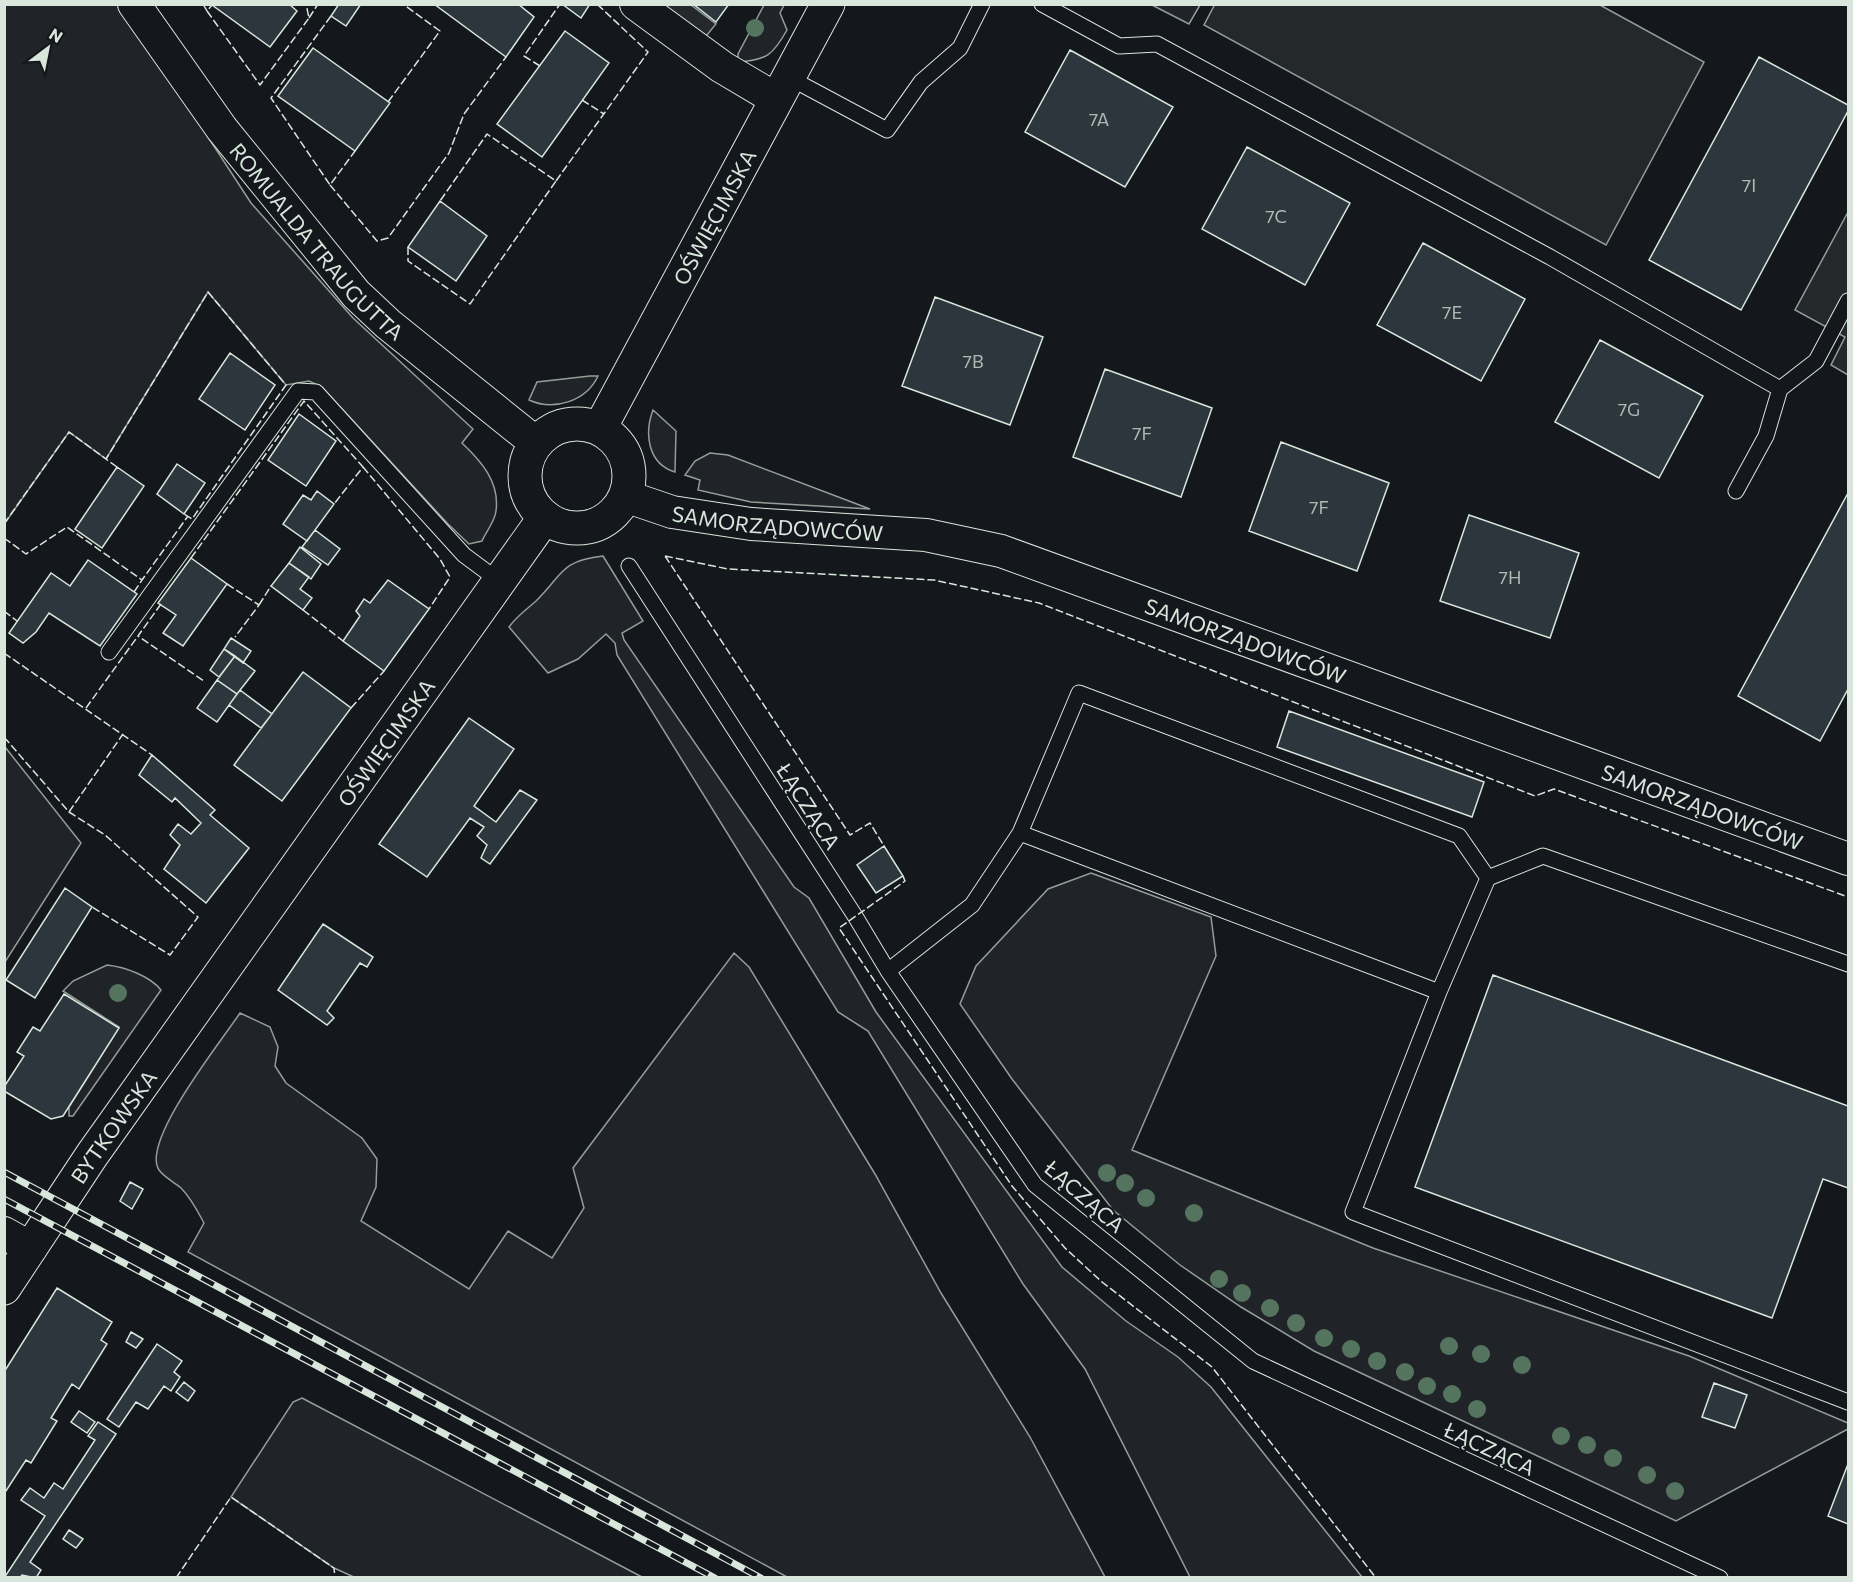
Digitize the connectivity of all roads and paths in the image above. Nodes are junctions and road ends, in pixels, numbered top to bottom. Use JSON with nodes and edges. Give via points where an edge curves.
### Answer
{"nodes":[{"id":1,"x":134,"y":4,"type":"edge"},
{"id":2,"x":636,"y":4,"type":"edge"},
{"id":3,"x":828,"y":4,"type":"edge"},
{"id":4,"x":982,"y":4,"type":"edge"},
{"id":5,"x":1042,"y":4,"type":"edge"},
{"id":6,"x":782,"y":88,"type":"junction"},
{"id":7,"x":1848,"y":301,"type":"edge"},
{"id":8,"x":1780,"y":389,"type":"junction"},
{"id":9,"x":600,"y":428,"type":"junction"},
{"id":10,"x":536,"y":443,"type":"junction"},
{"id":11,"x":1736,"y":491,"type":"dead end"},
{"id":12,"x":625,"y":496,"type":"junction"},
{"id":13,"x":545,"y":517,"type":"junction"},
{"id":14,"x":629,"y":566,"type":"dead end"},
{"id":15,"x":499,"y":581,"type":"junction"},
{"id":16,"x":109,"y":652,"type":"dead end"},
{"id":17,"x":1020,"y":833,"type":"junction"},
{"id":18,"x":1848,"y":859,"type":"edge"},
{"id":19,"x":1488,"y":878,"type":"junction"},
{"id":20,"x":1848,"y":964,"type":"edge"},
{"id":21,"x":225,"y":966,"type":"joint"},
{"id":22,"x":888,"y":971,"type":"junction"},
{"id":23,"x":1439,"y":992,"type":"junction"},
{"id":24,"x":18,"y":1240,"type":"edge"},
{"id":25,"x":4,"y":1288,"type":"edge"},
{"id":26,"x":1848,"y":1402,"type":"edge"},
{"id":27,"x":1720,"y":1578,"type":"edge"}],
"edges":[{"from":1,"to":10,"type":"street","name":"ROMUALDA TRAUGUTTA","via":[[222,129],[356,294]]},
{"from":2,"to":6,"type":"street","via":[[722,67]]},
{"from":3,"to":6,"type":"street","name":"OŚWIĘCIMSKA"},
{"from":4,"to":6,"type":"lane","via":[[960,48],[921,82],[887,130]]},
{"from":5,"to":8,"type":"lane","via":[[1119,46],[1157,44],[1551,257]]},
{"from":6,"to":9,"type":"street","name":"OŚWIĘCIMSKA"},
{"from":7,"to":8,"type":"lane","via":[[1816,361]]},
{"from":8,"to":11,"type":"lane","via":[[1766,436]]},
{"from":9,"to":10,"type":"street","via":[[583,423],[565,424]]},
{"from":9,"to":12,"type":"street","via":[[616,440],[626,458],[629,477]]},
{"from":10,"to":13,"type":"street","via":[[527,457],[524,474],[526,490]]},
{"from":12,"to":13,"type":"street","via":[[617,510],[590,526],[559,525]]},
{"from":12,"to":18,"type":"street","name":"SAMORZĄDOWCÓW","via":[[672,512],[751,524],[926,535],[1001,551]]},
{"from":13,"to":15,"type":"street","name":"OŚWIĘCIMSKA"},
{"from":14,"to":22,"type":"lane","name":"ŁĄCZĄCA"},
{"from":15,"to":16,"type":"lane","via":[[464,555],[316,392],[298,391]]},
{"from":15,"to":21,"type":"street","name":"OŚWIĘCIMSKA"},
{"from":17,"to":19,"type":"lane","via":[[1079,693],[1459,836]]},
{"from":17,"to":22,"type":"lane","via":[[972,905]]},
{"from":17,"to":23,"type":"lane"},
{"from":19,"to":20,"type":"lane","via":[[1543,856]]},
{"from":19,"to":23,"type":"lane"},
{"from":21,"to":24,"type":"street","name":"BYTKOWSKA","via":[[60,1201]]},
{"from":22,"to":27,"type":"lane","name":"ŁĄCZĄCA","via":[[1035,1185],[1253,1361]]},
{"from":23,"to":26,"type":"lane","via":[[1353,1212]]},
{"from":24,"to":25,"type":"street","name":"BYTKOWSKA"}]}
